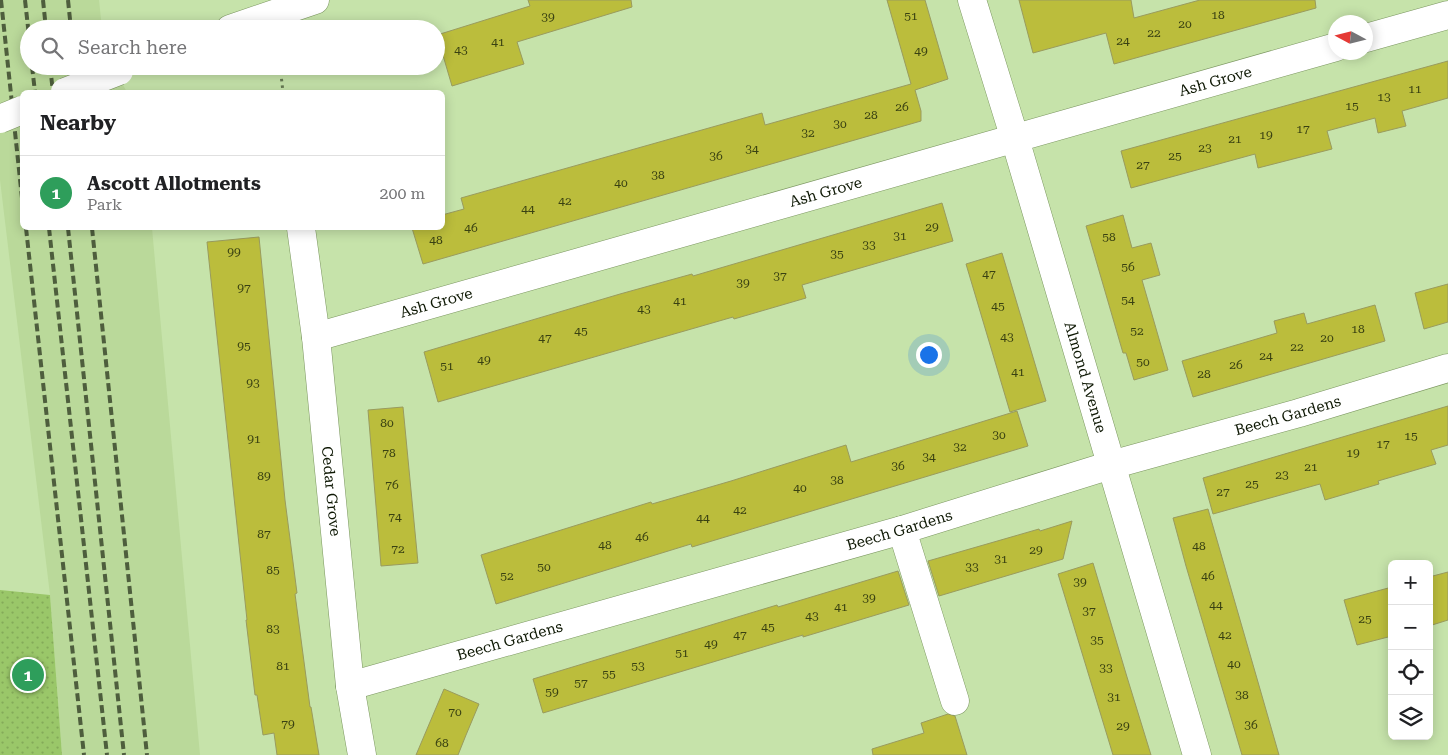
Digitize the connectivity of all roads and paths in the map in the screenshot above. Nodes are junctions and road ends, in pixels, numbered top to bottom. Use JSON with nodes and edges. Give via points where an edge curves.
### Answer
{"nodes":[{"id":1,"x":315,"y":0,"type":"edge"},
{"id":2,"x":972,"y":0,"type":"edge"},
{"id":3,"x":1448,"y":15,"type":"edge"},
{"id":4,"x":256,"y":20,"type":"edge"},
{"id":5,"x":1373,"y":36,"type":"edge"},
{"id":6,"x":1328,"y":49,"type":"edge"},
{"id":7,"x":109,"y":75,"type":"edge"},
{"id":8,"x":281,"y":75,"type":"edge"},
{"id":9,"x":70,"y":90,"type":"edge"},
{"id":10,"x":282,"y":90,"type":"edge"},
{"id":11,"x":20,"y":111,"type":"edge"},
{"id":12,"x":0,"y":119,"type":"edge"},
{"id":13,"x":1015,"y":139,"type":"junction"},
{"id":14,"x":301,"y":230,"type":"edge"},
{"id":15,"x":316,"y":337,"type":"junction"},
{"id":16,"x":1448,"y":368,"type":"edge"},
{"id":17,"x":1111,"y":465,"type":"junction"},
{"id":18,"x":902,"y":530,"type":"junction"},
{"id":19,"x":350,"y":686,"type":"junction"},
{"id":20,"x":955,"y":701,"type":"dead end"},
{"id":21,"x":362,"y":755,"type":"edge"},
{"id":22,"x":1196,"y":755,"type":"edge"}],
"edges":[{"from":1,"to":4,"type":"street"},
{"from":2,"to":13,"type":"street","name":"Almond Avenue"},
{"from":3,"to":5,"type":"street"},
{"from":6,"to":13,"type":"street","name":"Ash Grove"},
{"from":7,"to":9,"type":"street","bridge":true},
{"from":8,"to":10,"type":"path"},
{"from":11,"to":12,"type":"street","bridge":true},
{"from":13,"to":15,"type":"street","name":"Ash Grove"},
{"from":13,"to":17,"type":"street","name":"Almond Avenue"},
{"from":14,"to":15,"type":"street","name":"Cedar Grove"},
{"from":15,"to":19,"type":"street","name":"Cedar Grove"},
{"from":16,"to":17,"type":"street","name":"Beech Gardens"},
{"from":17,"to":18,"type":"street","name":"Beech Gardens"},
{"from":17,"to":22,"type":"street","name":"Almond Avenue"},
{"from":18,"to":19,"type":"street","name":"Beech Gardens"},
{"from":18,"to":20,"type":"street"},
{"from":19,"to":21,"type":"street","name":"Cedar Grove"}]}
